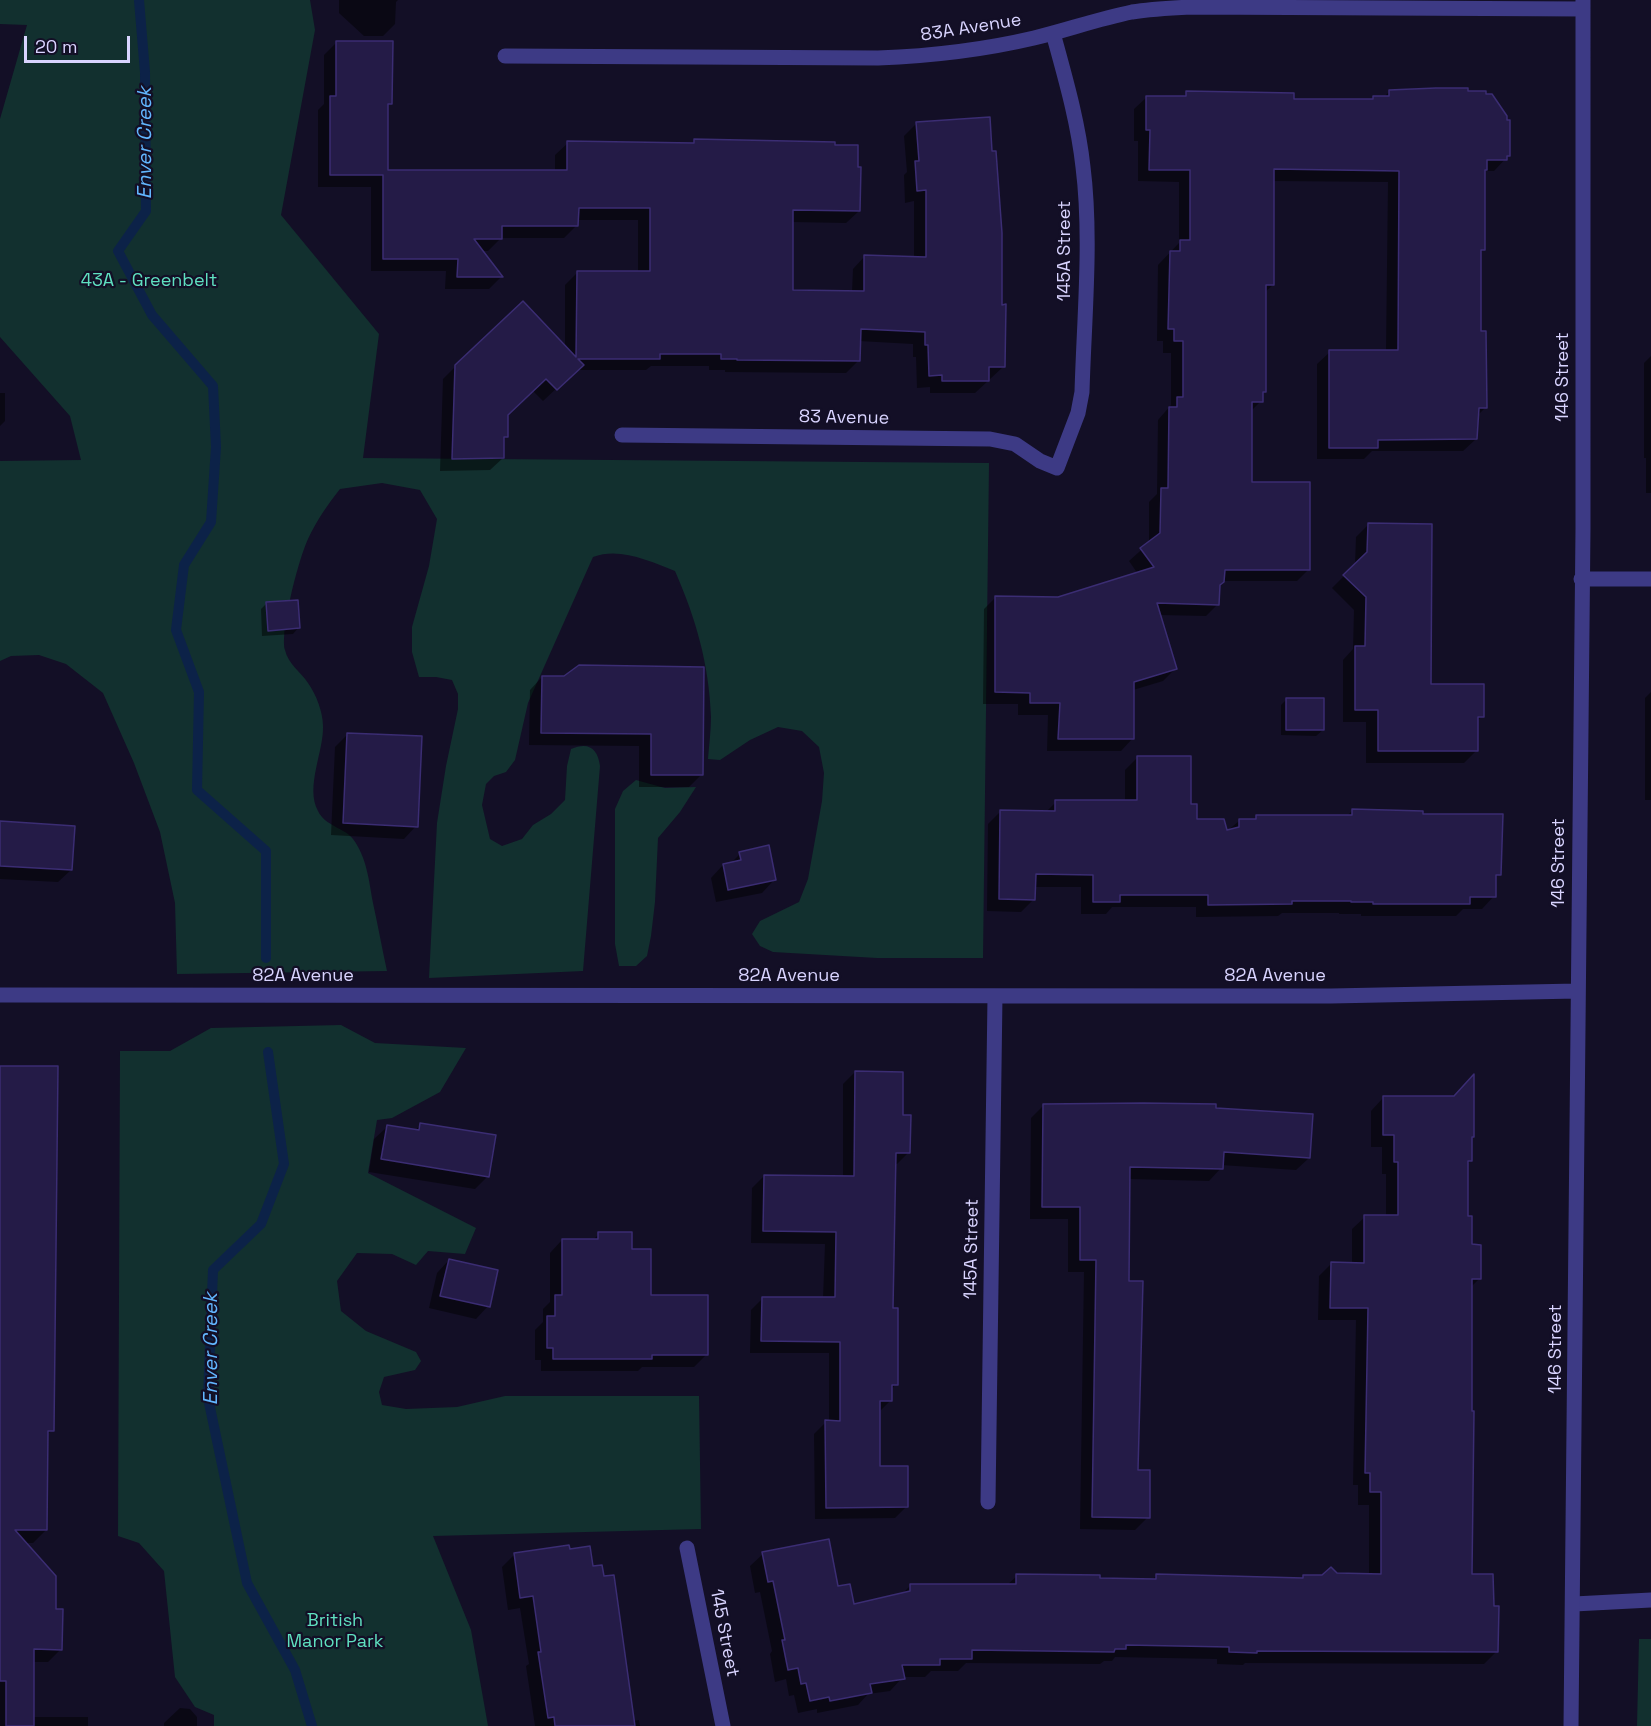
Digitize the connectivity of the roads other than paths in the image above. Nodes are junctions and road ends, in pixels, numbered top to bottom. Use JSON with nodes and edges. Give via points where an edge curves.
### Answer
{"nodes":[{"id":1,"x":1583,"y":5,"type":"edge"},
{"id":2,"x":1053,"y":33,"type":"junction"},
{"id":3,"x":505,"y":56,"type":"dead end"},
{"id":4,"x":622,"y":435,"type":"dead end"},
{"id":5,"x":1057,"y":468,"type":"joint"},
{"id":6,"x":1581,"y":579,"type":"junction"},
{"id":7,"x":1651,"y":579,"type":"edge"},
{"id":8,"x":1577,"y":991,"type":"junction"},
{"id":9,"x":0,"y":996,"type":"edge"},
{"id":10,"x":995,"y":996,"type":"junction"},
{"id":11,"x":988,"y":1502,"type":"dead end"},
{"id":12,"x":687,"y":1548,"type":"dead end"},
{"id":13,"x":1651,"y":1599,"type":"edge"},
{"id":14,"x":1574,"y":1604,"type":"junction"},
{"id":15,"x":723,"y":1726,"type":"edge"},
{"id":16,"x":1571,"y":1726,"type":"edge"}],
"edges":[{"from":1,"to":2,"type":"street","name":"83A Avenue","via":[[1191,7],[1132,12]]},
{"from":1,"to":6,"type":"street","name":"146 Street"},
{"from":2,"to":3,"type":"street","name":"83A Avenue","via":[[969,50],[901,57]]},
{"from":2,"to":5,"type":"street","name":"145A Street","via":[[1076,122],[1086,220],[1082,392]]},
{"from":4,"to":5,"type":"street","name":"83 Avenue","via":[[990,439],[1015,444]]},
{"from":6,"to":7,"type":"street"},
{"from":6,"to":8,"type":"street","name":"146 Street"},
{"from":8,"to":10,"type":"street","name":"82A Avenue"},
{"from":8,"to":14,"type":"street","name":"146 Street"},
{"from":9,"to":10,"type":"street","name":"82A Avenue"},
{"from":10,"to":11,"type":"street","name":"145A Street"},
{"from":12,"to":15,"type":"street","name":"145 Street"},
{"from":13,"to":14,"type":"street"},
{"from":14,"to":16,"type":"street","name":"146 Street"}]}
